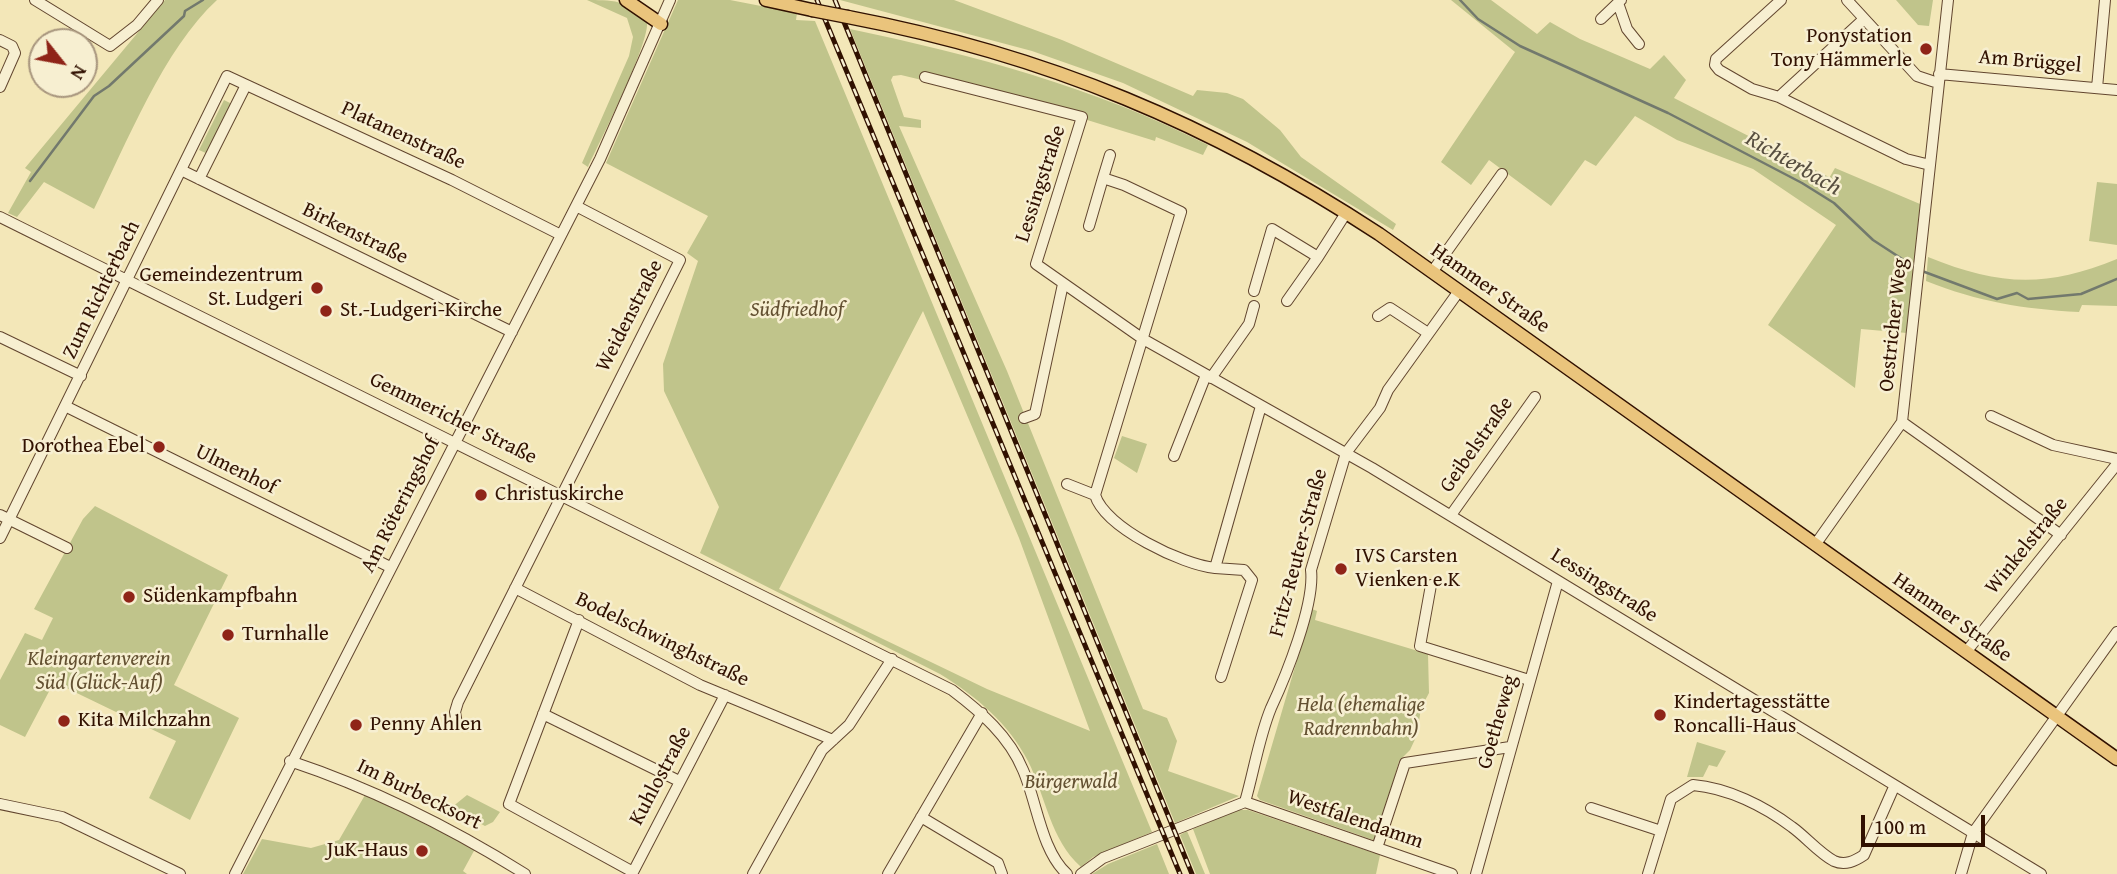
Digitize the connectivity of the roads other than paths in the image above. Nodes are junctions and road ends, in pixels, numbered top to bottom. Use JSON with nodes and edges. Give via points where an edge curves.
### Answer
{"nodes":[{"id":1,"x":35,"y":0,"type":"edge"},
{"id":2,"x":158,"y":0,"type":"edge"},
{"id":3,"x":626,"y":0,"type":"edge"},
{"id":4,"x":670,"y":0,"type":"edge"},
{"id":5,"x":766,"y":0,"type":"edge"},
{"id":6,"x":1782,"y":0,"type":"edge"},
{"id":7,"x":1847,"y":0,"type":"edge"},
{"id":8,"x":1948,"y":0,"type":"edge"},
{"id":9,"x":2105,"y":0,"type":"edge"},
{"id":10,"x":1620,"y":1,"type":"edge"},
{"id":11,"x":1601,"y":19,"type":"dead end"},
{"id":12,"x":1864,"y":19,"type":"junction"},
{"id":13,"x":661,"y":23,"type":"junction"},
{"id":14,"x":0,"y":40,"type":"edge"},
{"id":15,"x":1639,"y":44,"type":"dead end"},
{"id":16,"x":227,"y":75,"type":"joint"},
{"id":17,"x":925,"y":77,"type":"dead end"},
{"id":18,"x":1938,"y":78,"type":"junction"},
{"id":19,"x":246,"y":85,"type":"junction"},
{"id":20,"x":0,"y":87,"type":"edge"},
{"id":21,"x":2097,"y":88,"type":"junction"},
{"id":22,"x":2117,"y":90,"type":"edge"},
{"id":23,"x":1779,"y":97,"type":"junction"},
{"id":24,"x":1110,"y":155,"type":"dead end"},
{"id":25,"x":1930,"y":165,"type":"junction"},
{"id":26,"x":181,"y":170,"type":"junction"},
{"id":27,"x":1502,"y":174,"type":"dead end"},
{"id":28,"x":199,"y":178,"type":"junction"},
{"id":29,"x":1102,"y":178,"type":"junction"},
{"id":30,"x":576,"y":206,"type":"junction"},
{"id":31,"x":1346,"y":213,"type":"junction"},
{"id":32,"x":0,"y":217,"type":"edge"},
{"id":33,"x":1088,"y":226,"type":"dead end"},
{"id":34,"x":561,"y":235,"type":"junction"},
{"id":35,"x":1318,"y":257,"type":"junction"},
{"id":36,"x":1432,"y":272,"type":"junction"},
{"id":37,"x":128,"y":280,"type":"junction"},
{"id":38,"x":1063,"y":284,"type":"junction"},
{"id":39,"x":1459,"y":290,"type":"junction"},
{"id":40,"x":1254,"y":291,"type":"dead end"},
{"id":41,"x":1287,"y":301,"type":"dead end"},
{"id":42,"x":1254,"y":306,"type":"dead end"},
{"id":43,"x":1378,"y":316,"type":"dead end"},
{"id":44,"x":512,"y":332,"type":"junction"},
{"id":45,"x":1428,"y":333,"type":"junction"},
{"id":46,"x":0,"y":337,"type":"edge"},
{"id":47,"x":1143,"y":339,"type":"junction"},
{"id":48,"x":80,"y":376,"type":"junction"},
{"id":49,"x":1209,"y":377,"type":"junction"},
{"id":50,"x":1535,"y":397,"type":"dead end"},
{"id":51,"x":1261,"y":406,"type":"junction"},
{"id":52,"x":65,"y":407,"type":"junction"},
{"id":53,"x":1991,"y":416,"type":"dead end"},
{"id":54,"x":1024,"y":418,"type":"dead end"},
{"id":55,"x":1902,"y":422,"type":"junction"},
{"id":56,"x":454,"y":442,"type":"junction"},
{"id":57,"x":1346,"y":453,"type":"junction"},
{"id":58,"x":1174,"y":456,"type":"dead end"},
{"id":59,"x":2117,"y":458,"type":"edge"},
{"id":60,"x":2117,"y":464,"type":"edge"},
{"id":61,"x":1067,"y":484,"type":"dead end"},
{"id":62,"x":561,"y":494,"type":"junction"},
{"id":63,"x":1095,"y":495,"type":"junction"},
{"id":64,"x":1451,"y":515,"type":"junction"},
{"id":65,"x":5,"y":518,"type":"edge"},
{"id":66,"x":2061,"y":535,"type":"junction"},
{"id":67,"x":0,"y":538,"type":"edge"},
{"id":68,"x":1815,"y":545,"type":"junction"},
{"id":69,"x":67,"y":548,"type":"dead end"},
{"id":70,"x":390,"y":568,"type":"junction"},
{"id":71,"x":1215,"y":568,"type":"junction"},
{"id":72,"x":1558,"y":581,"type":"junction"},
{"id":73,"x":1431,"y":584,"type":"dead end"},
{"id":74,"x":515,"y":588,"type":"junction"},
{"id":75,"x":579,"y":620,"type":"junction"},
{"id":76,"x":2117,"y":632,"type":"edge"},
{"id":77,"x":1966,"y":652,"type":"junction"},
{"id":78,"x":892,"y":659,"type":"junction"},
{"id":79,"x":1221,"y":677,"type":"dead end"},
{"id":80,"x":1529,"y":680,"type":"junction"},
{"id":81,"x":725,"y":695,"type":"junction"},
{"id":82,"x":982,"y":713,"type":"junction"},
{"id":83,"x":543,"y":715,"type":"junction"},
{"id":84,"x":2056,"y":715,"type":"junction"},
{"id":85,"x":457,"y":723,"type":"dead end"},
{"id":86,"x":832,"y":740,"type":"junction"},
{"id":87,"x":1510,"y":747,"type":"junction"},
{"id":88,"x":2117,"y":759,"type":"edge"},
{"id":89,"x":290,"y":761,"type":"junction"},
{"id":90,"x":679,"y":781,"type":"junction"},
{"id":91,"x":1894,"y":787,"type":"junction"},
{"id":92,"x":1245,"y":802,"type":"junction"},
{"id":93,"x":0,"y":804,"type":"edge"},
{"id":94,"x":1591,"y":808,"type":"dead end"},
{"id":95,"x":921,"y":817,"type":"junction"},
{"id":96,"x":1661,"y":831,"type":"junction"},
{"id":97,"x":1973,"y":833,"type":"junction"},
{"id":98,"x":1377,"y":848,"type":"junction"},
{"id":99,"x":632,"y":873,"type":"edge"},
{"id":100,"x":180,"y":874,"type":"edge"},
{"id":101,"x":235,"y":874,"type":"edge"},
{"id":102,"x":525,"y":874,"type":"edge"},
{"id":103,"x":753,"y":874,"type":"edge"},
{"id":104,"x":888,"y":874,"type":"edge"},
{"id":105,"x":1002,"y":874,"type":"edge"},
{"id":106,"x":1067,"y":874,"type":"edge"},
{"id":107,"x":1081,"y":874,"type":"edge"},
{"id":108,"x":1452,"y":874,"type":"edge"},
{"id":109,"x":1476,"y":874,"type":"edge"},
{"id":110,"x":1648,"y":874,"type":"edge"},
{"id":111,"x":1961,"y":874,"type":"edge"},
{"id":112,"x":2041,"y":874,"type":"edge"}],
"edges":[{"from":1,"to":2,"type":"street","via":[[110,46],[137,25]]},
{"from":3,"to":13,"type":"main road"},
{"from":4,"to":13,"type":"street","name":"Am Röteringshof"},
{"from":5,"to":31,"type":"main road","name":"Hammer Straße","bridge":true,"via":[[1020,58],[1139,102],[1245,152]]},
{"from":6,"to":23,"type":"street","via":[[1716,59],[1715,65],[1752,89]]},
{"from":7,"to":12,"type":"street"},
{"from":8,"to":18,"type":"street","name":"Oestricher Weg"},
{"from":9,"to":21,"type":"street"},
{"from":10,"to":11,"type":"street"},
{"from":10,"to":15,"type":"street","via":[[1627,29]]},
{"from":12,"to":18,"type":"street","via":[[1917,76]]},
{"from":12,"to":23,"type":"street"},
{"from":13,"to":30,"type":"street","name":"Am Röteringshof"},
{"from":14,"to":20,"type":"street","via":[[13,48],[14,56]]},
{"from":16,"to":19,"type":"street","name":"Platanenstraße"},
{"from":16,"to":26,"type":"street","name":"Zum Richterbach"},
{"from":17,"to":38,"type":"street","name":"Lessingstraße","via":[[1082,117],[1036,264]]},
{"from":18,"to":21,"type":"street","name":"Am Brüggel"},
{"from":18,"to":25,"type":"street","name":"Oestricher Weg"},
{"from":19,"to":28,"type":"street"},
{"from":19,"to":34,"type":"street","name":"Platanenstraße"},
{"from":21,"to":22,"type":"street","name":"Am Brüggel"},
{"from":23,"to":25,"type":"street","via":[[1906,159]]},
{"from":24,"to":29,"type":"street"},
{"from":25,"to":55,"type":"street","name":"Oestricher Weg"},
{"from":26,"to":28,"type":"street","name":"Birkenstraße"},
{"from":26,"to":37,"type":"street","name":"Zum Richterbach"},
{"from":27,"to":36,"type":"street"},
{"from":28,"to":44,"type":"street","name":"Birkenstraße"},
{"from":29,"to":33,"type":"street"},
{"from":29,"to":47,"type":"street","via":[[1181,212]]},
{"from":30,"to":34,"type":"street","name":"Am Röteringshof"},
{"from":30,"to":62,"type":"street","name":"Weidenstraße","via":[[680,260]]},
{"from":31,"to":35,"type":"street"},
{"from":31,"to":36,"type":"main road","name":"Hammer Straße"},
{"from":32,"to":37,"type":"street","name":"Gemmericher Straße"},
{"from":34,"to":44,"type":"street","name":"Am Röteringshof"},
{"from":35,"to":40,"type":"street","via":[[1272,229]]},
{"from":35,"to":41,"type":"street"},
{"from":36,"to":39,"type":"main road","name":"Hammer Straße"},
{"from":37,"to":48,"type":"street","name":"Zum Richterbach"},
{"from":37,"to":56,"type":"street","name":"Gemmericher Straße"},
{"from":38,"to":47,"type":"street","name":"Lessingstraße"},
{"from":38,"to":54,"type":"street","via":[[1035,414]]},
{"from":39,"to":45,"type":"street","name":"Fritz-Reuter-Straße"},
{"from":39,"to":68,"type":"main road","name":"Hammer Straße"},
{"from":42,"to":49,"type":"street","via":[[1249,324]]},
{"from":43,"to":45,"type":"street","via":[[1390,308]]},
{"from":44,"to":56,"type":"street","name":"Am Röteringshof"},
{"from":45,"to":57,"type":"street","name":"Fritz-Reuter-Straße"},
{"from":46,"to":48,"type":"street"},
{"from":47,"to":49,"type":"street","name":"Lessingstraße"},
{"from":47,"to":63,"type":"street"},
{"from":48,"to":52,"type":"street","name":"Zum Richterbach"},
{"from":49,"to":51,"type":"street","name":"Lessingstraße"},
{"from":49,"to":58,"type":"street"},
{"from":50,"to":64,"type":"street","name":"Geibelstraße"},
{"from":51,"to":57,"type":"street","name":"Lessingstraße"},
{"from":51,"to":71,"type":"street"},
{"from":52,"to":65,"type":"street","name":"Zum Richterbach"},
{"from":52,"to":70,"type":"street","name":"Ulmenhof"},
{"from":53,"to":59,"type":"street","via":[[2053,445]]},
{"from":55,"to":66,"type":"street"},
{"from":55,"to":68,"type":"street","name":"Oestricher Weg"},
{"from":56,"to":62,"type":"street","name":"Gemmericher Straße"},
{"from":56,"to":70,"type":"street","name":"Am Röteringshof"},
{"from":57,"to":64,"type":"street","name":"Lessingstraße"},
{"from":57,"to":92,"type":"street","name":"Fritz-Reuter-Straße","via":[[1311,569],[1312,584],[1292,654]]},
{"from":60,"to":66,"type":"street","name":"Winkelstraße"},
{"from":61,"to":63,"type":"street"},
{"from":62,"to":74,"type":"street"},
{"from":62,"to":78,"type":"street","name":"Gemmericher Straße"},
{"from":63,"to":71,"type":"street","via":[[1118,522],[1163,552]]},
{"from":64,"to":72,"type":"street","name":"Lessingstraße"},
{"from":65,"to":67,"type":"street","name":"Zum Richterbach"},
{"from":65,"to":69,"type":"street"},
{"from":66,"to":77,"type":"street","name":"Winkelstraße"},
{"from":68,"to":77,"type":"main road","name":"Hammer Straße"},
{"from":70,"to":89,"type":"street","name":"Am Röteringshof"},
{"from":71,"to":79,"type":"street","via":[[1244,570],[1252,580]]},
{"from":72,"to":80,"type":"street","name":"Goetheweg"},
{"from":72,"to":91,"type":"street","name":"Lessingstraße"},
{"from":73,"to":80,"type":"street","via":[[1420,646]]},
{"from":74,"to":75,"type":"street","name":"Bodelschwinghstraße"},
{"from":74,"to":85,"type":"street","via":[[458,702]]},
{"from":75,"to":81,"type":"street","name":"Bodelschwinghstraße"},
{"from":75,"to":83,"type":"street"},
{"from":76,"to":84,"type":"street"},
{"from":77,"to":84,"type":"main road","name":"Hammer Straße"},
{"from":78,"to":82,"type":"street","name":"Gemmericher Straße","via":[[952,690]]},
{"from":78,"to":86,"type":"street","via":[[849,725]]},
{"from":80,"to":87,"type":"street","name":"Goetheweg"},
{"from":81,"to":86,"type":"street","name":"Bodelschwinghstraße"},
{"from":81,"to":90,"type":"street","name":"Kuhlostraße"},
{"from":82,"to":95,"type":"street"},
{"from":82,"to":106,"type":"street","name":"Gemmericher Straße","via":[[1023,769],[1052,852]]},
{"from":83,"to":90,"type":"street"},
{"from":83,"to":99,"type":"street","via":[[510,806]]},
{"from":84,"to":88,"type":"main road","name":"Hammer Straße"},
{"from":84,"to":97,"type":"street"},
{"from":86,"to":103,"type":"street","via":[[822,750]]},
{"from":87,"to":98,"type":"street","via":[[1405,763]]},
{"from":87,"to":109,"type":"street","name":"Goetheweg"},
{"from":89,"to":101,"type":"street","name":"Am Röteringshof"},
{"from":89,"to":102,"type":"street","name":"Im Burbecksort","via":[[416,811]]},
{"from":90,"to":99,"type":"street","name":"Kuhlostraße"},
{"from":91,"to":96,"type":"street","via":[[1870,845],[1855,861],[1835,861],[1759,807],[1705,786],[1693,785],[1671,799]]},
{"from":91,"to":97,"type":"street","name":"Lessingstraße"},
{"from":92,"to":98,"type":"street","name":"Westfalendamm"},
{"from":92,"to":107,"type":"street","via":[[1103,858]]},
{"from":93,"to":100,"type":"street","via":[[62,817]]},
{"from":94,"to":96,"type":"street"},
{"from":95,"to":104,"type":"street"},
{"from":95,"to":105,"type":"street","via":[[998,863]]},
{"from":96,"to":110,"type":"street"},
{"from":97,"to":111,"type":"street"},
{"from":97,"to":112,"type":"street","name":"Lessingstraße"},
{"from":98,"to":108,"type":"street","name":"Westfalendamm"}]}
